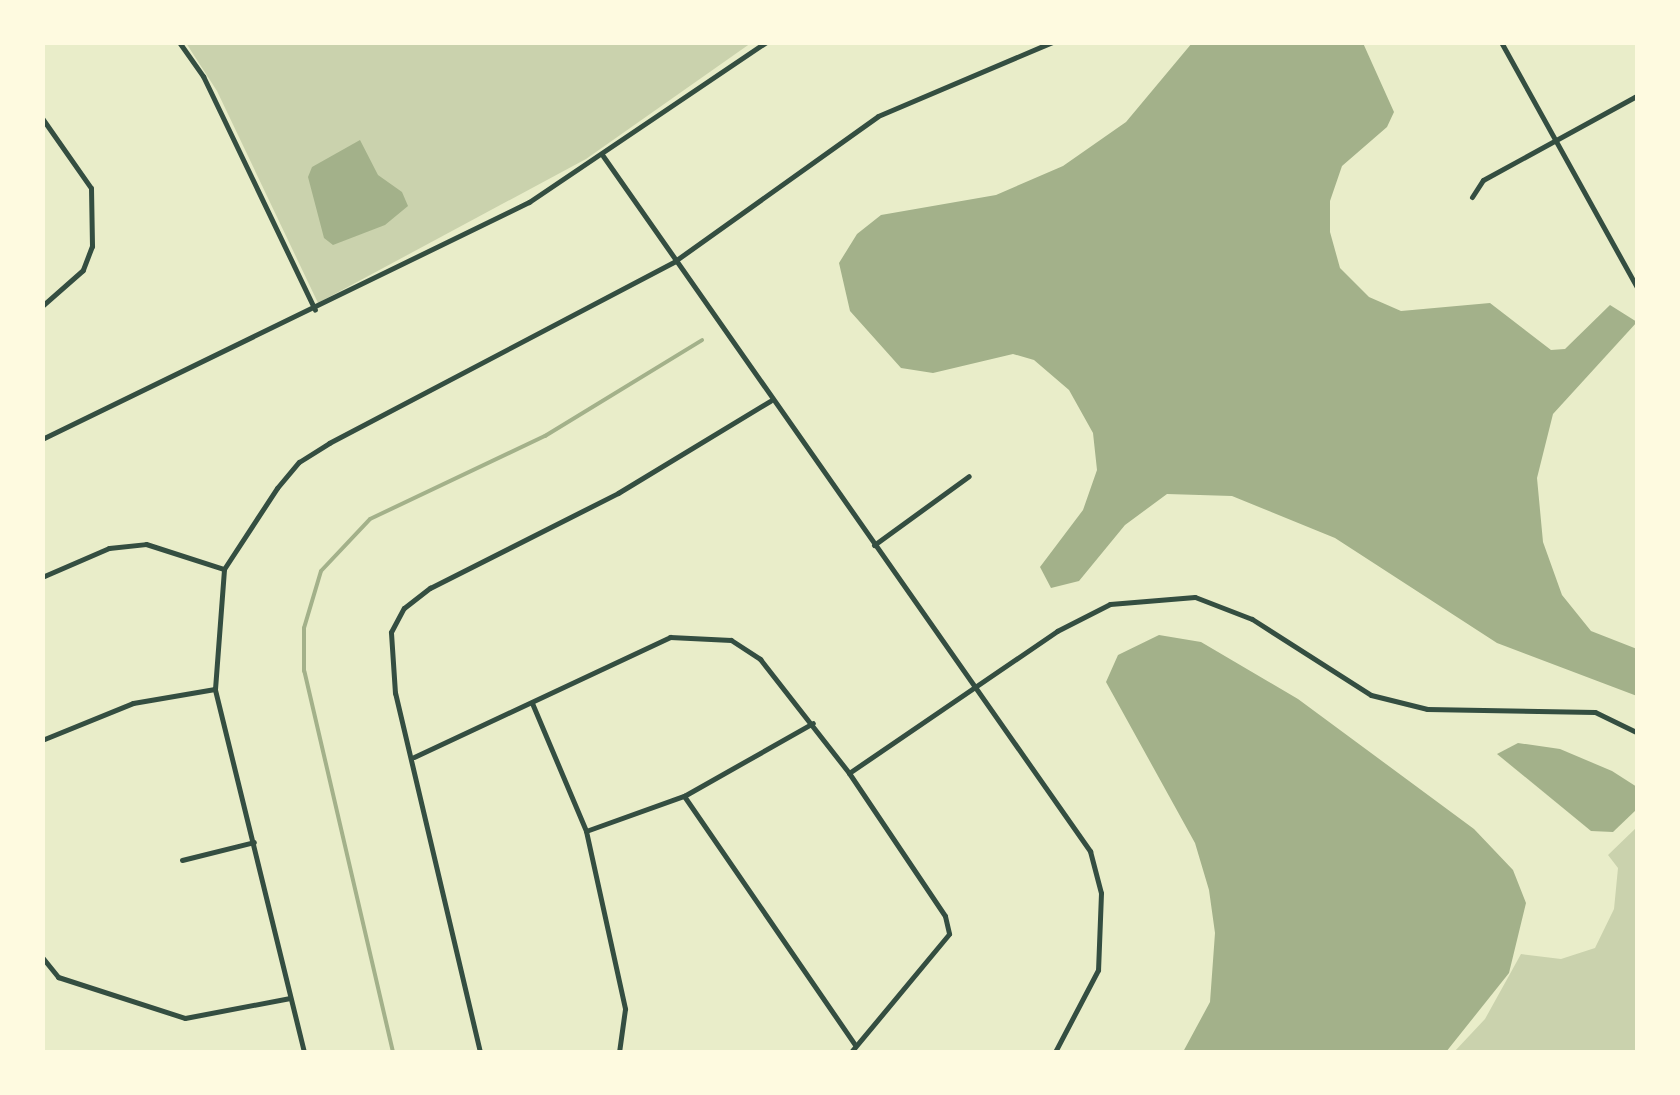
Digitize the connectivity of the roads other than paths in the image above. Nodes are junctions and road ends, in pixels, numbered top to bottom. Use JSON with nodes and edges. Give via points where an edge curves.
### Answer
{"nodes":[{"id":1,"x":179,"y":42,"type":"edge"},
{"id":2,"x":766,"y":42,"type":"edge"},
{"id":3,"x":1052,"y":42,"type":"edge"},
{"id":4,"x":1501,"y":42,"type":"edge"},
{"id":5,"x":1638,"y":95,"type":"edge"},
{"id":6,"x":42,"y":118,"type":"edge"},
{"id":7,"x":1555,"y":140,"type":"junction"},
{"id":8,"x":603,"y":156,"type":"junction"},
{"id":9,"x":1472,"y":197,"type":"dead end"},
{"id":10,"x":674,"y":260,"type":"junction"},
{"id":11,"x":1638,"y":290,"type":"edge"},
{"id":12,"x":42,"y":306,"type":"edge"},
{"id":13,"x":315,"y":310,"type":"junction"},
{"id":14,"x":770,"y":402,"type":"junction"},
{"id":15,"x":42,"y":439,"type":"edge"},
{"id":16,"x":969,"y":476,"type":"dead end"},
{"id":17,"x":874,"y":545,"type":"junction"},
{"id":18,"x":224,"y":568,"type":"junction"},
{"id":19,"x":42,"y":577,"type":"edge"},
{"id":20,"x":977,"y":686,"type":"junction"},
{"id":21,"x":215,"y":689,"type":"junction"},
{"id":22,"x":532,"y":703,"type":"junction"},
{"id":23,"x":812,"y":722,"type":"junction"},
{"id":24,"x":1638,"y":732,"type":"edge"},
{"id":25,"x":42,"y":740,"type":"edge"},
{"id":26,"x":414,"y":758,"type":"junction"},
{"id":27,"x":849,"y":773,"type":"junction"},
{"id":28,"x":684,"y":796,"type":"junction"},
{"id":29,"x":586,"y":831,"type":"junction"},
{"id":30,"x":254,"y":842,"type":"junction"},
{"id":31,"x":182,"y":860,"type":"dead end"},
{"id":32,"x":42,"y":957,"type":"edge"},
{"id":33,"x":290,"y":998,"type":"junction"},
{"id":34,"x":854,"y":1049,"type":"edge"},
{"id":35,"x":304,"y":1052,"type":"edge"},
{"id":36,"x":480,"y":1052,"type":"edge"},
{"id":37,"x":620,"y":1052,"type":"edge"},
{"id":38,"x":1055,"y":1052,"type":"edge"}],
"edges":[{"from":1,"to":13,"type":"street","via":[[210,90]]},
{"from":2,"to":8,"type":"street"},
{"from":3,"to":10,"type":"street","via":[[878,116]]},
{"from":4,"to":7,"type":"street"},
{"from":5,"to":7,"type":"street"},
{"from":6,"to":12,"type":"street","via":[[91,188],[92,220],[83,270]]},
{"from":7,"to":9,"type":"street","via":[[1483,180]]},
{"from":7,"to":11,"type":"street"},
{"from":8,"to":10,"type":"street"},
{"from":8,"to":13,"type":"street","via":[[424,258]]},
{"from":10,"to":14,"type":"street"},
{"from":10,"to":18,"type":"street","via":[[300,462]]},
{"from":13,"to":15,"type":"street"},
{"from":14,"to":17,"type":"street"},
{"from":14,"to":26,"type":"street","via":[[404,608],[392,632],[390,660]]},
{"from":16,"to":17,"type":"street"},
{"from":17,"to":20,"type":"street"},
{"from":18,"to":19,"type":"street","via":[[146,544],[110,548]]},
{"from":18,"to":21,"type":"street"},
{"from":20,"to":24,"type":"street","via":[[1110,604],[1194,597],[1252,619],[1371,695],[1428,709],[1595,712]]},
{"from":20,"to":27,"type":"street"},
{"from":20,"to":38,"type":"street","via":[[1090,851],[1101,893],[1098,970]]},
{"from":21,"to":25,"type":"street","via":[[134,703]]},
{"from":21,"to":30,"type":"street"},
{"from":22,"to":23,"type":"street","via":[[670,637],[704,635],[732,640],[760,659]]},
{"from":22,"to":26,"type":"street"},
{"from":22,"to":29,"type":"street"},
{"from":23,"to":27,"type":"street"},
{"from":23,"to":28,"type":"street"},
{"from":26,"to":36,"type":"street"},
{"from":27,"to":34,"type":"street","via":[[945,916],[949,934]]},
{"from":28,"to":29,"type":"street"},
{"from":28,"to":34,"type":"street"},
{"from":29,"to":37,"type":"street","via":[[625,1009]]},
{"from":30,"to":31,"type":"street"},
{"from":30,"to":33,"type":"street"},
{"from":32,"to":33,"type":"street","via":[[58,977],[185,1018]]},
{"from":33,"to":35,"type":"street"}]}
